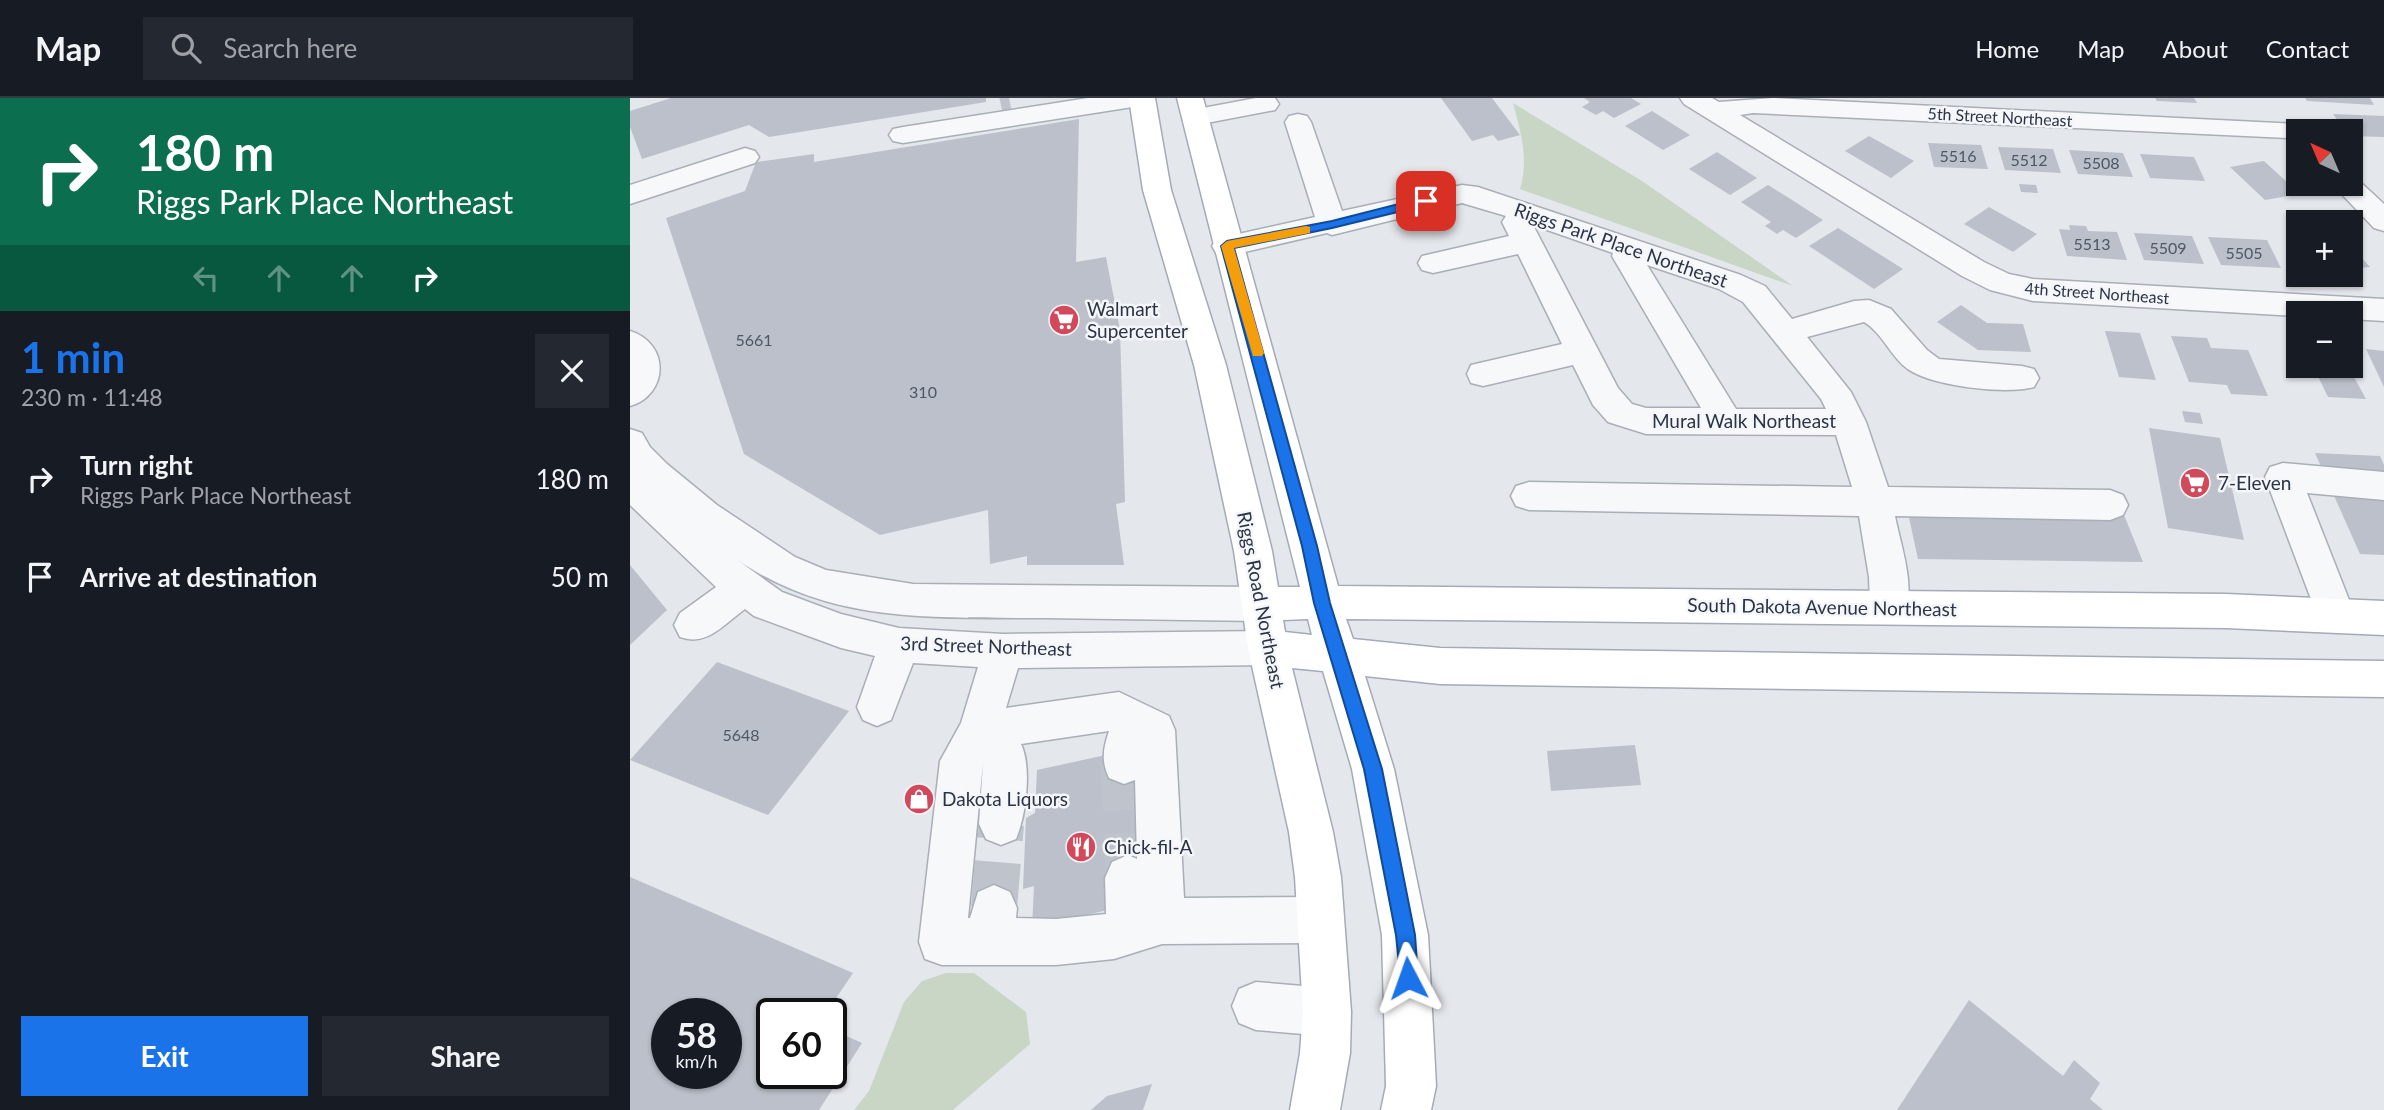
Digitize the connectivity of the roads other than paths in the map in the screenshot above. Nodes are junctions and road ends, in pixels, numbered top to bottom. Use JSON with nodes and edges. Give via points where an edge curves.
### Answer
{"nodes":[{"id":1,"x":1046,"y":98,"type":"edge"},
{"id":2,"x":1140,"y":98,"type":"edge"},
{"id":3,"x":2259,"y":103,"type":"dead end"},
{"id":4,"x":1266,"y":104,"type":"dead end"},
{"id":5,"x":1704,"y":104,"type":"edge"},
{"id":6,"x":1193,"y":108,"type":"edge"},
{"id":7,"x":1006,"y":112,"type":"junction"},
{"id":8,"x":1298,"y":122,"type":"dead end"},
{"id":9,"x":904,"y":127,"type":"dead end"},
{"id":10,"x":2286,"y":128,"type":"edge"},
{"id":11,"x":2286,"y":134,"type":"edge"},
{"id":12,"x":745,"y":157,"type":"dead end"},
{"id":13,"x":630,"y":195,"type":"edge"},
{"id":14,"x":2358,"y":196,"type":"edge"},
{"id":15,"x":2384,"y":221,"type":"edge"},
{"id":16,"x":1332,"y":225,"type":"junction"},
{"id":17,"x":1526,"y":227,"type":"junction"},
{"id":18,"x":1227,"y":246,"type":"junction"},
{"id":19,"x":1630,"y":249,"type":"junction"},
{"id":20,"x":1433,"y":263,"type":"dead end"},
{"id":21,"x":2384,"y":310,"type":"edge"},
{"id":22,"x":1786,"y":332,"type":"junction"},
{"id":23,"x":632,"y":338,"type":"edge"},
{"id":24,"x":1582,"y":351,"type":"junction"},
{"id":25,"x":1483,"y":374,"type":"dead end"},
{"id":26,"x":2022,"y":378,"type":"dead end"},
{"id":27,"x":631,"y":397,"type":"edge"},
{"id":28,"x":1849,"y":422,"type":"junction"},
{"id":29,"x":1727,"y":423,"type":"junction"},
{"id":30,"x":630,"y":442,"type":"edge"},
{"id":31,"x":630,"y":483,"type":"edge"},
{"id":32,"x":2384,"y":486,"type":"edge"},
{"id":33,"x":1529,"y":496,"type":"dead end"},
{"id":34,"x":1874,"y":500,"type":"junction"},
{"id":35,"x":2110,"y":505,"type":"dead end"},
{"id":36,"x":745,"y":587,"type":"junction"},
{"id":37,"x":1322,"y":603,"type":"junction"},
{"id":38,"x":1260,"y":604,"type":"junction"},
{"id":39,"x":1889,"y":607,"type":"junction"},
{"id":40,"x":2336,"y":615,"type":"junction"},
{"id":41,"x":2384,"y":618,"type":"edge"},
{"id":42,"x":694,"y":625,"type":"dead end"},
{"id":43,"x":899,"y":645,"type":"junction"},
{"id":44,"x":1268,"y":648,"type":"junction"},
{"id":45,"x":1003,"y":651,"type":"junction"},
{"id":46,"x":1338,"y":655,"type":"junction"},
{"id":47,"x":2384,"y":679,"type":"edge"},
{"id":48,"x":877,"y":707,"type":"dead end"},
{"id":49,"x":1133,"y":719,"type":"junction"},
{"id":50,"x":979,"y":731,"type":"junction"},
{"id":51,"x":1124,"y":764,"type":"tunnel mouth"},
{"id":52,"x":1001,"y":824,"type":"tunnel mouth"},
{"id":53,"x":1128,"y":878,"type":"tunnel mouth"},
{"id":54,"x":1320,"y":920,"type":"junction"},
{"id":55,"x":1146,"y":926,"type":"junction"},
{"id":56,"x":1256,"y":1006,"type":"dead end"},
{"id":57,"x":1327,"y":1012,"type":"junction"},
{"id":58,"x":1315,"y":1110,"type":"edge"},
{"id":59,"x":1406,"y":1110,"type":"edge"}],
"edges":[{"from":1,"to":7,"type":"street"},
{"from":2,"to":7,"type":"street"},
{"from":2,"to":38,"type":"main road","name":"Riggs Road Northeast","via":[[1157,190],[1220,405],[1253,551]]},
{"from":3,"to":10,"type":"street"},
{"from":4,"to":6,"type":"street"},
{"from":5,"to":11,"type":"street","name":"5th Street Northeast"},
{"from":5,"to":21,"type":"street","name":"4th Street Northeast","via":[[2001,283],[2033,290]]},
{"from":6,"to":18,"type":"main road"},
{"from":7,"to":9,"type":"street"},
{"from":8,"to":16,"type":"street"},
{"from":12,"to":13,"type":"street"},
{"from":14,"to":15,"type":"street"},
{"from":16,"to":17,"type":"street","name":"Riggs Park Place Northeast","via":[[1462,194],[1478,196]]},
{"from":16,"to":18,"type":"street","name":"Riggs Park Place Northeast"},
{"from":17,"to":19,"type":"street","name":"Riggs Park Place Northeast"},
{"from":17,"to":20,"type":"street"},
{"from":17,"to":24,"type":"street","name":"Mural Walk Northeast"},
{"from":18,"to":37,"type":"main road"},
{"from":19,"to":22,"type":"street","name":"Riggs Park Place Northeast","via":[[1744,287]]},
{"from":19,"to":29,"type":"street","via":[[1627,256]]},
{"from":22,"to":26,"type":"street","via":[[1869,311],[1929,368]]},
{"from":22,"to":28,"type":"street","name":"Riggs Park Place Northeast","via":[[1834,392]]},
{"from":23,"to":27,"type":"street","via":[[645,365]]},
{"from":24,"to":25,"type":"street"},
{"from":24,"to":29,"type":"street","name":"Mural Walk Northeast","via":[[1605,396],[1620,413],[1646,421]]},
{"from":28,"to":29,"type":"street","name":"Mural Walk Northeast"},
{"from":28,"to":34,"type":"street","name":"Riggs Park Place Northeast"},
{"from":30,"to":38,"type":"street","via":[[658,478],[753,552],[799,577],[859,593],[913,600]]},
{"from":31,"to":36,"type":"street","name":"3rd Street Northeast"},
{"from":32,"to":40,"type":"street","via":[[2283,477]]},
{"from":33,"to":34,"type":"street"},
{"from":34,"to":35,"type":"street"},
{"from":34,"to":39,"type":"street","name":"Riggs Park Place Northeast"},
{"from":36,"to":42,"type":"street"},
{"from":36,"to":43,"type":"street","name":"3rd Street Northeast","via":[[768,604],[841,631]]},
{"from":37,"to":38,"type":"main road","name":"South Dakota Avenue Northeast"},
{"from":37,"to":39,"type":"main road","name":"South Dakota Avenue Northeast"},
{"from":37,"to":46,"type":"main road"},
{"from":38,"to":44,"type":"main road","name":"Riggs Road Northeast"},
{"from":39,"to":40,"type":"main road","name":"South Dakota Avenue Northeast"},
{"from":40,"to":41,"type":"main road","name":"South Dakota Avenue Northeast"},
{"from":43,"to":45,"type":"street","name":"3rd Street Northeast"},
{"from":43,"to":48,"type":"street"},
{"from":44,"to":45,"type":"street","name":"3rd Street Northeast"},
{"from":44,"to":46,"type":"main road"},
{"from":44,"to":54,"type":"main road","name":"Riggs Road Northeast","via":[[1311,832]]},
{"from":45,"to":50,"type":"street"},
{"from":46,"to":47,"type":"main road","via":[[1454,666]]},
{"from":46,"to":59,"type":"main road","via":[[1373,769],[1405,935],[1411,1086]]},
{"from":49,"to":50,"type":"street","via":[[1119,711]]},
{"from":49,"to":51,"type":"street"},
{"from":49,"to":55,"type":"street","via":[[1154,730]]},
{"from":50,"to":52,"type":"street","via":[[1006,757]]},
{"from":50,"to":55,"type":"street","via":[[961,761],[942,942],[993,924],[1056,942],[1114,936]]},
{"from":53,"to":55,"type":"street"},
{"from":54,"to":55,"type":"street"},
{"from":54,"to":57,"type":"main road","name":"Riggs Road Northeast"},
{"from":56,"to":57,"type":"street"},
{"from":57,"to":58,"type":"main road","name":"Riggs Road Northeast"}]}
